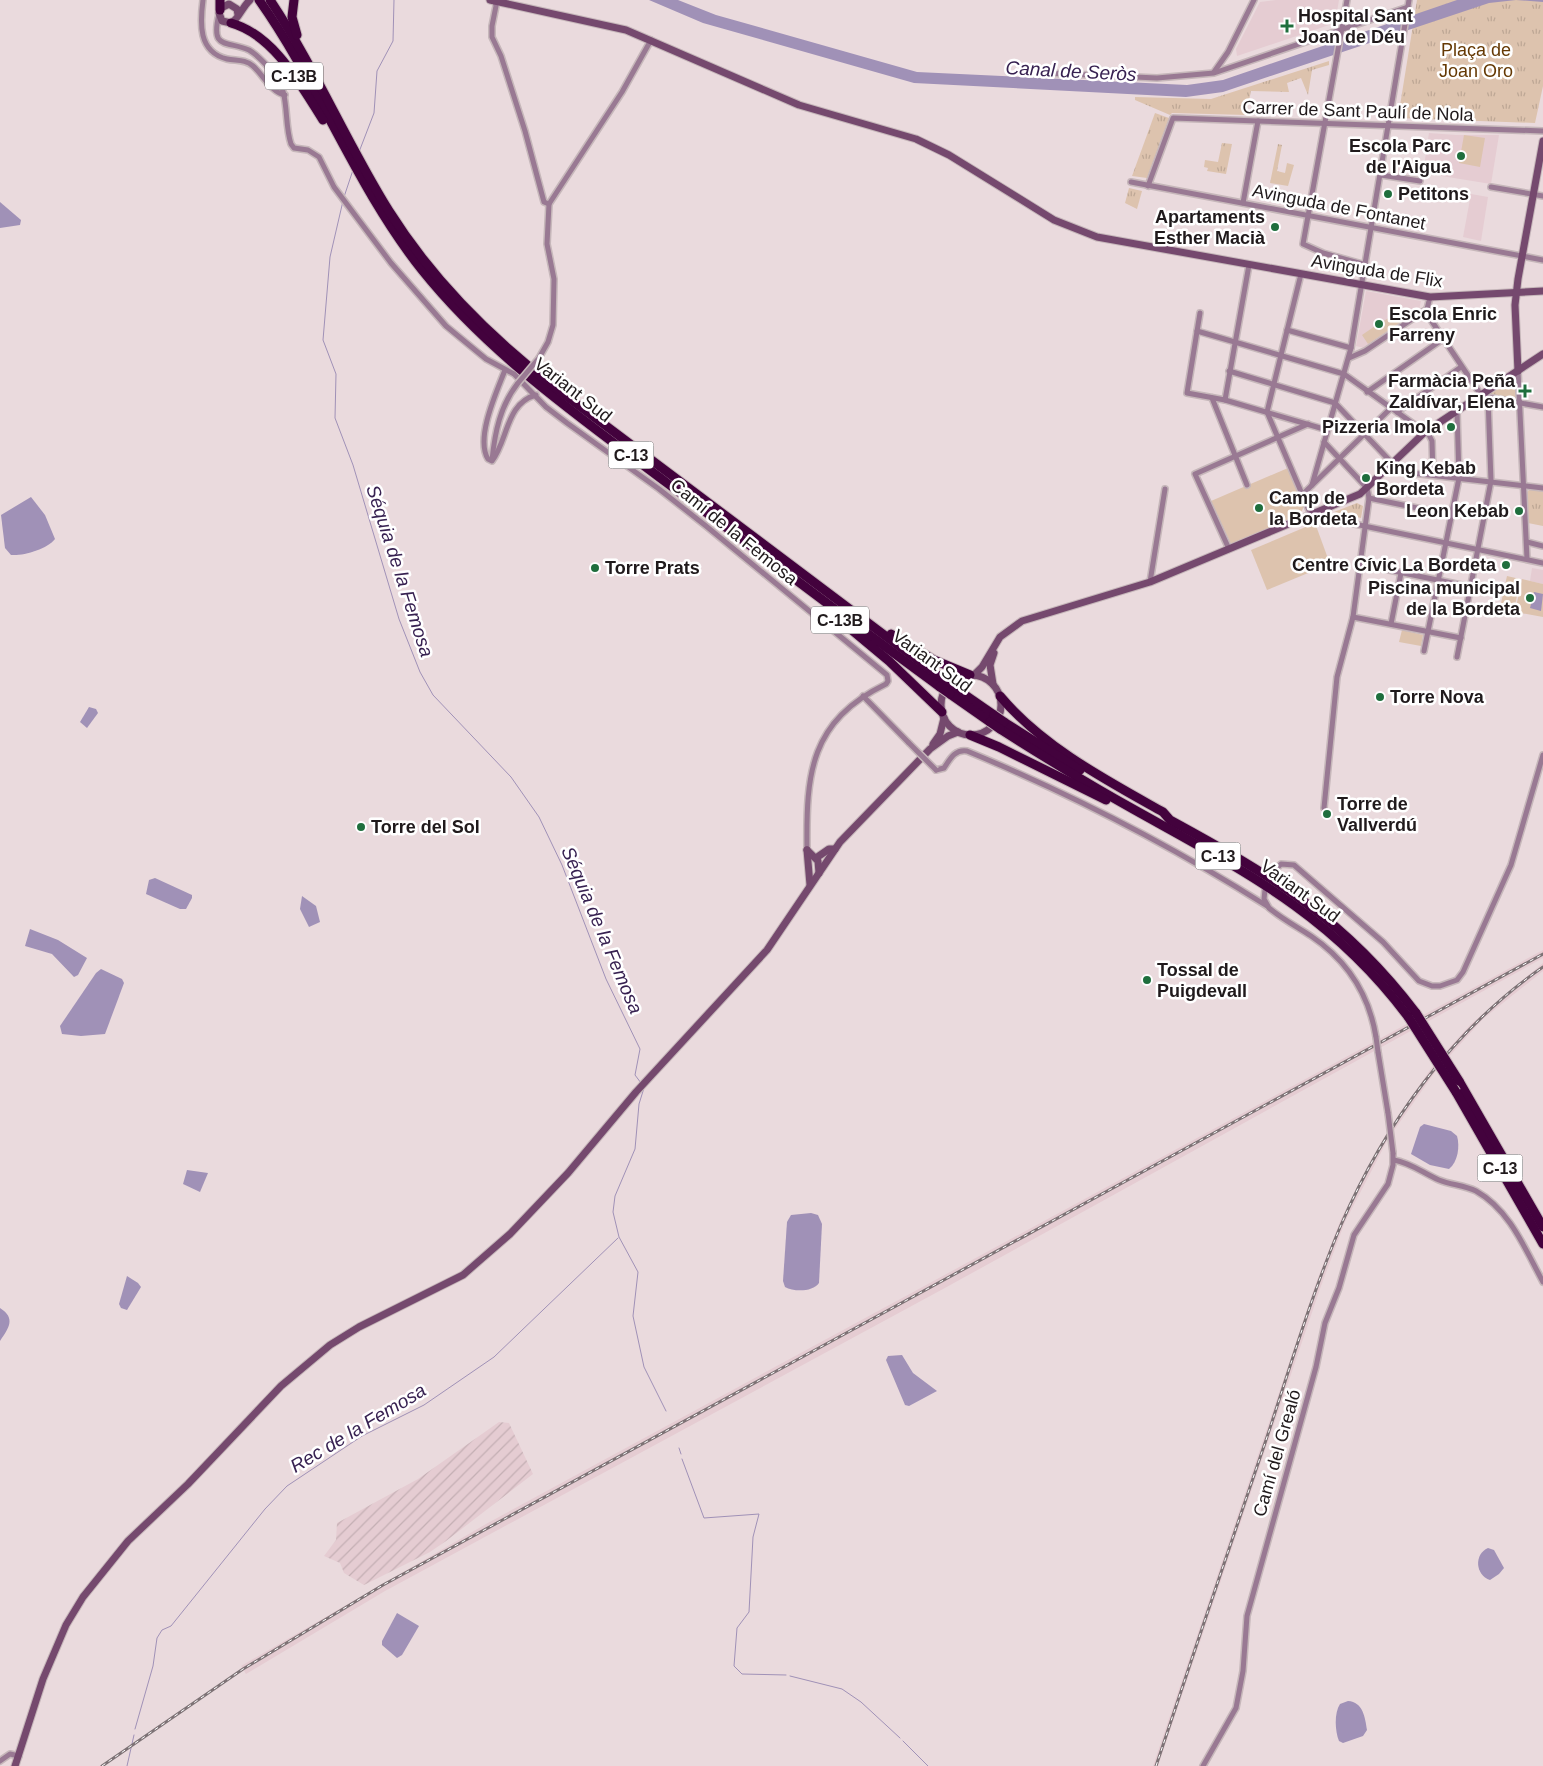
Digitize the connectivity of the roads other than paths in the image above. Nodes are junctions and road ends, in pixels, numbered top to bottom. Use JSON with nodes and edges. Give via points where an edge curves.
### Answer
{"nodes":[{"id":1,"x":203,"y":0,"type":"edge"},
{"id":2,"x":220,"y":0,"type":"edge"},
{"id":3,"x":249,"y":0,"type":"edge"},
{"id":4,"x":294,"y":0,"type":"edge"},
{"id":5,"x":493,"y":0,"type":"edge"},
{"id":6,"x":1254,"y":0,"type":"edge"},
{"id":7,"x":1347,"y":0,"type":"edge"},
{"id":8,"x":1409,"y":0,"type":"edge"},
{"id":9,"x":266,"y":2,"type":"edge"},
{"id":10,"x":232,"y":5,"type":"junction"},
{"id":11,"x":1408,"y":7,"type":"junction"},
{"id":12,"x":219,"y":12,"type":"junction"},
{"id":13,"x":238,"y":15,"type":"junction"},
{"id":14,"x":228,"y":23,"type":"junction"},
{"id":15,"x":1341,"y":30,"type":"junction"},
{"id":16,"x":218,"y":32,"type":"junction"},
{"id":17,"x":652,"y":39,"type":"junction"},
{"id":18,"x":1226,"y":55,"type":"junction"},
{"id":19,"x":1238,"y":66,"type":"junction"},
{"id":20,"x":1022,"y":72,"type":"dead end"},
{"id":21,"x":1214,"y":72,"type":"junction"},
{"id":22,"x":324,"y":92,"type":"junction"},
{"id":23,"x":284,"y":95,"type":"junction"},
{"id":24,"x":1258,"y":120,"type":"junction"},
{"id":25,"x":1324,"y":124,"type":"junction"},
{"id":26,"x":1390,"y":125,"type":"junction"},
{"id":27,"x":1543,"y":131,"type":"edge"},
{"id":28,"x":1543,"y":142,"type":"edge"},
{"id":29,"x":339,"y":145,"type":"junction"},
{"id":30,"x":1382,"y":175,"type":"junction"},
{"id":31,"x":1420,"y":181,"type":"dead end"},
{"id":32,"x":1131,"y":182,"type":"dead end"},
{"id":33,"x":1148,"y":186,"type":"junction"},
{"id":34,"x":1490,"y":187,"type":"dead end"},
{"id":35,"x":1534,"y":194,"type":"junction"},
{"id":36,"x":1543,"y":196,"type":"edge"},
{"id":37,"x":1243,"y":203,"type":"junction"},
{"id":38,"x":548,"y":204,"type":"junction"},
{"id":39,"x":1308,"y":215,"type":"junction"},
{"id":40,"x":1373,"y":226,"type":"junction"},
{"id":41,"x":1522,"y":256,"type":"junction"},
{"id":42,"x":1543,"y":260,"type":"edge"},
{"id":43,"x":1249,"y":265,"type":"junction"},
{"id":44,"x":1366,"y":265,"type":"junction"},
{"id":45,"x":1300,"y":274,"type":"junction"},
{"id":46,"x":1363,"y":285,"type":"junction"},
{"id":47,"x":1543,"y":291,"type":"edge"},
{"id":48,"x":1516,"y":292,"type":"junction"},
{"id":49,"x":1430,"y":297,"type":"junction"},
{"id":50,"x":1427,"y":309,"type":"junction"},
{"id":51,"x":1200,"y":312,"type":"dead end"},
{"id":52,"x":1287,"y":330,"type":"junction"},
{"id":53,"x":1197,"y":331,"type":"junction"},
{"id":54,"x":1443,"y":339,"type":"junction"},
{"id":55,"x":1234,"y":342,"type":"junction"},
{"id":56,"x":1351,"y":348,"type":"junction"},
{"id":57,"x":1543,"y":354,"type":"edge"},
{"id":58,"x":1281,"y":356,"type":"junction"},
{"id":59,"x":1349,"y":358,"type":"junction"},
{"id":60,"x":1461,"y":367,"type":"junction"},
{"id":61,"x":505,"y":370,"type":"junction"},
{"id":62,"x":1229,"y":371,"type":"junction"},
{"id":63,"x":1518,"y":371,"type":"junction"},
{"id":64,"x":1344,"y":374,"type":"junction"},
{"id":65,"x":1274,"y":385,"type":"junction"},
{"id":66,"x":1367,"y":392,"type":"junction"},
{"id":67,"x":536,"y":395,"type":"junction"},
{"id":68,"x":1484,"y":395,"type":"junction"},
{"id":69,"x":1212,"y":398,"type":"junction"},
{"id":70,"x":1225,"y":400,"type":"junction"},
{"id":71,"x":1335,"y":403,"type":"junction"},
{"id":72,"x":1520,"y":403,"type":"junction"},
{"id":73,"x":1543,"y":407,"type":"edge"},
{"id":74,"x":1391,"y":408,"type":"junction"},
{"id":75,"x":1457,"y":411,"type":"junction"},
{"id":76,"x":1266,"y":412,"type":"junction"},
{"id":77,"x":1397,"y":412,"type":"junction"},
{"id":78,"x":1308,"y":424,"type":"junction"},
{"id":79,"x":1327,"y":430,"type":"junction"},
{"id":80,"x":1425,"y":432,"type":"junction"},
{"id":81,"x":1364,"y":434,"type":"junction"},
{"id":82,"x":1278,"y":438,"type":"junction"},
{"id":83,"x":1324,"y":442,"type":"junction"},
{"id":84,"x":1235,"y":456,"type":"junction"},
{"id":85,"x":1339,"y":459,"type":"junction"},
{"id":86,"x":492,"y":461,"type":"junction"},
{"id":87,"x":1392,"y":463,"type":"junction"},
{"id":88,"x":1385,"y":470,"type":"junction"},
{"id":89,"x":1433,"y":475,"type":"junction"},
{"id":90,"x":1459,"y":478,"type":"junction"},
{"id":91,"x":1491,"y":481,"type":"junction"},
{"id":92,"x":1312,"y":484,"type":"junction"},
{"id":93,"x":1247,"y":485,"type":"dead end"},
{"id":94,"x":1524,"y":486,"type":"junction"},
{"id":95,"x":1367,"y":488,"type":"junction"},
{"id":96,"x":1543,"y":488,"type":"edge"},
{"id":97,"x":1165,"y":489,"type":"dead end"},
{"id":98,"x":1303,"y":494,"type":"junction"},
{"id":99,"x":1369,"y":498,"type":"junction"},
{"id":100,"x":1327,"y":508,"type":"junction"},
{"id":101,"x":1311,"y":514,"type":"junction"},
{"id":102,"x":1451,"y":514,"type":"junction"},
{"id":103,"x":1330,"y":518,"type":"junction"},
{"id":104,"x":1366,"y":526,"type":"junction"},
{"id":105,"x":735,"y":534,"type":"junction"},
{"id":106,"x":1526,"y":542,"type":"junction"},
{"id":107,"x":1446,"y":543,"type":"junction"},
{"id":108,"x":1543,"y":546,"type":"edge"},
{"id":109,"x":1229,"y":549,"type":"junction"},
{"id":110,"x":1478,"y":549,"type":"junction"},
{"id":111,"x":772,"y":552,"type":"junction"},
{"id":112,"x":1527,"y":559,"type":"junction"},
{"id":113,"x":1543,"y":562,"type":"edge"},
{"id":114,"x":1360,"y":564,"type":"junction"},
{"id":115,"x":1401,"y":573,"type":"junction"},
{"id":116,"x":1438,"y":580,"type":"junction"},
{"id":117,"x":1147,"y":583,"type":"junction"},
{"id":118,"x":1471,"y":587,"type":"junction"},
{"id":119,"x":1353,"y":617,"type":"junction"},
{"id":120,"x":1026,"y":621,"type":"junction"},
{"id":121,"x":1391,"y":624,"type":"junction"},
{"id":122,"x":1428,"y":632,"type":"junction"},
{"id":123,"x":1004,"y":633,"type":"junction"},
{"id":124,"x":1461,"y":638,"type":"junction"},
{"id":125,"x":1424,"y":651,"type":"dead end"},
{"id":126,"x":1457,"y":657,"type":"dead end"},
{"id":127,"x":992,"y":658,"type":"junction"},
{"id":128,"x":972,"y":675,"type":"junction"},
{"id":129,"x":942,"y":683,"type":"junction"},
{"id":130,"x":993,"y":684,"type":"junction"},
{"id":131,"x":863,"y":696,"type":"junction"},
{"id":132,"x":1000,"y":696,"type":"junction"},
{"id":133,"x":943,"y":715,"type":"junction"},
{"id":134,"x":1002,"y":725,"type":"junction"},
{"id":135,"x":958,"y":732,"type":"junction"},
{"id":136,"x":970,"y":735,"type":"junction"},
{"id":137,"x":930,"y":749,"type":"junction"},
{"id":138,"x":1543,"y":755,"type":"edge"},
{"id":139,"x":1324,"y":808,"type":"dead end"},
{"id":140,"x":1170,"y":820,"type":"junction"},
{"id":141,"x":835,"y":848,"type":"junction"},
{"id":142,"x":807,"y":850,"type":"junction"},
{"id":143,"x":816,"y":858,"type":"junction"},
{"id":144,"x":809,"y":866,"type":"junction"},
{"id":145,"x":821,"y":869,"type":"junction"},
{"id":146,"x":1244,"y":871,"type":"junction"},
{"id":147,"x":1273,"y":872,"type":"dead end"},
{"id":148,"x":810,"y":886,"type":"junction"},
{"id":149,"x":1265,"y":890,"type":"dead end"},
{"id":150,"x":1267,"y":906,"type":"junction"},
{"id":151,"x":1412,"y":1015,"type":"junction"},
{"id":152,"x":1394,"y":1160,"type":"junction"},
{"id":153,"x":1523,"y":1193,"type":"junction"},
{"id":154,"x":1543,"y":1220,"type":"edge"},
{"id":155,"x":1543,"y":1227,"type":"edge"},
{"id":156,"x":1543,"y":1244,"type":"edge"},
{"id":157,"x":1543,"y":1282,"type":"edge"},
{"id":158,"x":19,"y":1756,"type":"junction"},
{"id":159,"x":0,"y":1761,"type":"edge"},
{"id":160,"x":15,"y":1766,"type":"edge"},
{"id":161,"x":1202,"y":1766,"type":"edge"}],
"edges":[{"from":1,"to":23,"type":"street","via":[[201,28],[208,46],[222,57],[249,63]]},
{"from":2,"to":12,"type":"highway"},
{"from":3,"to":10,"type":"main road"},
{"from":3,"to":13,"type":"main road"},
{"from":4,"to":22,"type":"highway","number":"C-13B","via":[[295,30]]},
{"from":5,"to":17,"type":"main road","name":"Avinguda de Flix","via":[[620,28]]},
{"from":5,"to":38,"type":"street","via":[[496,6],[492,37],[525,131],[538,186],[544,202]]},
{"from":6,"to":18,"type":"street"},
{"from":7,"to":15,"type":"street"},
{"from":8,"to":11,"type":"street"},
{"from":9,"to":22,"type":"highway","number":"C-13","via":[[298,46]]},
{"from":9,"to":29,"type":"highway","number":"C-13"},
{"from":10,"to":12,"type":"main road","via":[[224,6]]},
{"from":10,"to":13,"type":"main road"},
{"from":11,"to":15,"type":"street"},
{"from":11,"to":26,"type":"street"},
{"from":12,"to":14,"type":"main road","via":[[220,19]]},
{"from":12,"to":16,"type":"street"},
{"from":13,"to":14,"type":"main road"},
{"from":14,"to":16,"type":"street"},
{"from":14,"to":29,"type":"highway","number":"C-13B","via":[[256,33],[279,58]]},
{"from":15,"to":19,"type":"street"},
{"from":15,"to":25,"type":"street"},
{"from":16,"to":23,"type":"street","name":"Camí de la Femosa","via":[[225,44],[247,50],[258,58],[279,80]]},
{"from":17,"to":38,"type":"street","via":[[622,92]]},
{"from":17,"to":43,"type":"main road","name":"Avinguda de Flix","via":[[799,105],[927,144],[1066,226],[1097,237]]},
{"from":18,"to":19,"type":"street","via":[[1230,64]]},
{"from":18,"to":21,"type":"street"},
{"from":19,"to":21,"type":"street"},
{"from":20,"to":21,"type":"street","via":[[1157,78]]},
{"from":22,"to":111,"type":"highway","number":"C-13","via":[[394,219],[450,292],[492,335],[557,389]]},
{"from":23,"to":61,"type":"street","name":"Camí de la Femosa","via":[[294,148],[308,150],[319,157],[341,195],[391,263],[446,326],[486,359]]},
{"from":24,"to":25,"type":"street","name":"Carrer de Sant Paulí de Nola"},
{"from":24,"to":33,"type":"street","name":"Carrer de Sant Paulí de Nola","via":[[1173,118]]},
{"from":24,"to":37,"type":"street"},
{"from":25,"to":26,"type":"street","name":"Carrer de Sant Paulí de Nola"},
{"from":25,"to":39,"type":"street"},
{"from":26,"to":27,"type":"street","name":"Carrer de Sant Paulí de Nola"},
{"from":26,"to":30,"type":"street"},
{"from":28,"to":35,"type":"main road"},
{"from":29,"to":105,"type":"highway","name":"Variant Sud","number":"C-13","via":[[391,228],[450,303],[503,355]]},
{"from":30,"to":31,"type":"street"},
{"from":30,"to":40,"type":"street"},
{"from":32,"to":33,"type":"street","name":"Avinguda de Fontanet"},
{"from":33,"to":37,"type":"street","name":"Avinguda de Fontanet"},
{"from":34,"to":35,"type":"street"},
{"from":35,"to":36,"type":"street"},
{"from":35,"to":41,"type":"main road"},
{"from":37,"to":39,"type":"street","name":"Avinguda de Fontanet"},
{"from":38,"to":86,"type":"street","bridge":true,"via":[[547,236],[554,280],[553,325],[539,358],[506,402],[499,420]]},
{"from":39,"to":40,"type":"street","name":"Avinguda de Fontanet"},
{"from":39,"to":44,"type":"street","via":[[1302,244]]},
{"from":40,"to":41,"type":"street","name":"Avinguda de Fontanet"},
{"from":40,"to":44,"type":"street"},
{"from":41,"to":42,"type":"street","name":"Avinguda de Fontanet"},
{"from":41,"to":48,"type":"main road"},
{"from":43,"to":45,"type":"main road","name":"Avinguda de Flix"},
{"from":43,"to":55,"type":"street"},
{"from":44,"to":46,"type":"street"},
{"from":45,"to":46,"type":"main road","name":"Avinguda de Flix"},
{"from":45,"to":52,"type":"street"},
{"from":46,"to":49,"type":"main road","name":"Avinguda de Flix"},
{"from":46,"to":56,"type":"street"},
{"from":47,"to":48,"type":"main road","name":"Avinguda de Flix"},
{"from":48,"to":49,"type":"main road","name":"Avinguda de Flix"},
{"from":48,"to":63,"type":"main road"},
{"from":49,"to":50,"type":"street"},
{"from":50,"to":54,"type":"street"},
{"from":50,"to":59,"type":"street","via":[[1365,351]]},
{"from":51,"to":53,"type":"street"},
{"from":52,"to":56,"type":"street"},
{"from":52,"to":58,"type":"street"},
{"from":53,"to":55,"type":"street"},
{"from":53,"to":69,"type":"street","via":[[1187,393]]},
{"from":54,"to":60,"type":"street"},
{"from":54,"to":66,"type":"street"},
{"from":55,"to":58,"type":"street"},
{"from":55,"to":62,"type":"street"},
{"from":56,"to":59,"type":"street"},
{"from":57,"to":63,"type":"main road"},
{"from":58,"to":64,"type":"street"},
{"from":58,"to":65,"type":"street"},
{"from":59,"to":64,"type":"street"},
{"from":60,"to":68,"type":"street"},
{"from":60,"to":77,"type":"street"},
{"from":61,"to":67,"type":"street","name":"Camí de la Femosa","via":[[514,374]]},
{"from":61,"to":86,"type":"street","via":[[490,407],[485,436],[486,456]]},
{"from":62,"to":65,"type":"street"},
{"from":62,"to":70,"type":"street"},
{"from":63,"to":68,"type":"main road"},
{"from":63,"to":72,"type":"street"},
{"from":64,"to":66,"type":"street"},
{"from":64,"to":71,"type":"street"},
{"from":65,"to":71,"type":"street"},
{"from":65,"to":76,"type":"street"},
{"from":66,"to":74,"type":"street"},
{"from":67,"to":86,"type":"street","via":[[525,398],[515,410]]},
{"from":67,"to":131,"type":"street","name":"Camí de la Femosa","via":[[567,423],[706,526],[882,670],[888,681]]},
{"from":68,"to":72,"type":"street"},
{"from":68,"to":75,"type":"main road"},
{"from":68,"to":91,"type":"street"},
{"from":69,"to":70,"type":"street"},
{"from":69,"to":84,"type":"street"},
{"from":70,"to":76,"type":"street"},
{"from":71,"to":79,"type":"street"},
{"from":71,"to":81,"type":"street"},
{"from":72,"to":73,"type":"street"},
{"from":72,"to":94,"type":"street"},
{"from":74,"to":77,"type":"street"},
{"from":74,"to":81,"type":"street"},
{"from":75,"to":80,"type":"main road"},
{"from":75,"to":90,"type":"street"},
{"from":76,"to":78,"type":"street"},
{"from":76,"to":82,"type":"street"},
{"from":77,"to":80,"type":"street"},
{"from":78,"to":79,"type":"street"},
{"from":78,"to":82,"type":"street"},
{"from":79,"to":83,"type":"street"},
{"from":80,"to":87,"type":"main road"},
{"from":80,"to":89,"type":"street","via":[[1432,441]]},
{"from":81,"to":85,"type":"street"},
{"from":81,"to":87,"type":"street"},
{"from":82,"to":84,"type":"street"},
{"from":82,"to":98,"type":"street"},
{"from":83,"to":85,"type":"street"},
{"from":83,"to":92,"type":"street"},
{"from":84,"to":93,"type":"street"},
{"from":84,"to":109,"type":"street","via":[[1195,474]]},
{"from":85,"to":92,"type":"street"},
{"from":85,"to":95,"type":"street"},
{"from":87,"to":88,"type":"main road"},
{"from":88,"to":89,"type":"street"},
{"from":88,"to":95,"type":"main road"},
{"from":89,"to":90,"type":"street"},
{"from":90,"to":91,"type":"street"},
{"from":90,"to":102,"type":"street"},
{"from":91,"to":94,"type":"street"},
{"from":91,"to":110,"type":"street"},
{"from":92,"to":98,"type":"street"},
{"from":94,"to":96,"type":"street"},
{"from":94,"to":106,"type":"street"},
{"from":95,"to":99,"type":"street"},
{"from":95,"to":100,"type":"main road"},
{"from":97,"to":117,"type":"street"},
{"from":98,"to":101,"type":"street"},
{"from":99,"to":102,"type":"street"},
{"from":99,"to":104,"type":"street"},
{"from":100,"to":101,"type":"main road"},
{"from":100,"to":103,"type":"street"},
{"from":101,"to":103,"type":"street"},
{"from":101,"to":109,"type":"main road"},
{"from":102,"to":107,"type":"street"},
{"from":103,"to":104,"type":"street"},
{"from":104,"to":107,"type":"street"},
{"from":104,"to":114,"type":"street"},
{"from":105,"to":129,"type":"highway","name":"Variant Sud","number":"C-13"},
{"from":105,"to":133,"type":"highway","number":"C-13B","via":[[738,540],[868,643]]},
{"from":106,"to":108,"type":"street"},
{"from":106,"to":112,"type":"street"},
{"from":107,"to":110,"type":"street"},
{"from":107,"to":116,"type":"street"},
{"from":109,"to":117,"type":"main road"},
{"from":110,"to":112,"type":"street"},
{"from":110,"to":118,"type":"street"},
{"from":111,"to":128,"type":"highway","number":"C-13B","via":[[778,552],[851,607],[921,653],[944,666]]},
{"from":111,"to":129,"type":"highway","name":"Variant Sud","number":"C-13"},
{"from":112,"to":113,"type":"street"},
{"from":114,"to":115,"type":"street"},
{"from":114,"to":119,"type":"street"},
{"from":115,"to":116,"type":"street"},
{"from":115,"to":121,"type":"street"},
{"from":116,"to":118,"type":"street"},
{"from":116,"to":122,"type":"street"},
{"from":117,"to":120,"type":"main road"},
{"from":118,"to":124,"type":"street"},
{"from":119,"to":121,"type":"street"},
{"from":119,"to":139,"type":"street","via":[[1338,677]]},
{"from":120,"to":123,"type":"main road"},
{"from":120,"to":127,"type":"main road","via":[[1004,638]]},
{"from":121,"to":122,"type":"street"},
{"from":122,"to":124,"type":"street"},
{"from":122,"to":125,"type":"street"},
{"from":123,"to":127,"type":"main road"},
{"from":123,"to":128,"type":"main road","via":[[982,667]]},
{"from":124,"to":126,"type":"street"},
{"from":127,"to":130,"type":"main road"},
{"from":128,"to":130,"type":"main road"},
{"from":128,"to":133,"type":"main road","via":[[958,678],[946,688],[942,700]]},
{"from":129,"to":134,"type":"highway","name":"Variant Sud","number":"C-13","bridge":true},
{"from":130,"to":132,"type":"main road"},
{"from":131,"to":142,"type":"street","name":"Camí de la Femosa","via":[[833,724],[812,766],[807,805]]},
{"from":131,"to":150,"type":"street","name":"Camí del Grealó","bridge":true,"via":[[936,770],[944,768],[960,750],[967,751],[1071,797],[1217,874]]},
{"from":132,"to":136,"type":"main road","via":[[1001,709],[994,725],[983,733]]},
{"from":132,"to":140,"type":"highway","via":[[1066,753],[1163,812]]},
{"from":133,"to":135,"type":"main road"},
{"from":133,"to":137,"type":"main road","via":[[940,734]]},
{"from":134,"to":140,"type":"highway","name":"Variant Sud","number":"C-13"},
{"from":134,"to":146,"type":"highway","name":"Variant Sud","number":"C-13","via":[[1097,788]]},
{"from":135,"to":136,"type":"main road"},
{"from":135,"to":137,"type":"main road"},
{"from":136,"to":146,"type":"highway"},
{"from":137,"to":141,"type":"main road"},
{"from":138,"to":147,"type":"street","via":[[1501,892],[1457,980],[1440,986],[1419,981],[1383,942],[1296,867],[1283,863]]},
{"from":140,"to":151,"type":"highway","number":"C-13","via":[[1268,875],[1318,911],[1369,958]]},
{"from":141,"to":143,"type":"main road"},
{"from":141,"to":145,"type":"main road"},
{"from":142,"to":143,"type":"main road"},
{"from":142,"to":144,"type":"main road"},
{"from":143,"to":145,"type":"main road"},
{"from":144,"to":145,"type":"main road"},
{"from":144,"to":148,"type":"main road"},
{"from":145,"to":148,"type":"main road"},
{"from":146,"to":151,"type":"highway","name":"Variant Sud","number":"C-13","via":[[1292,902],[1332,934]]},
{"from":148,"to":158,"type":"main road","via":[[767,950],[568,1173],[490,1254],[463,1275],[330,1345],[281,1386],[128,1542],[83,1597],[66,1625],[42,1679]]},
{"from":149,"to":150,"type":"street"},
{"from":150,"to":152,"type":"street","name":"Camí del Grealó","bridge":true,"via":[[1324,947],[1359,985],[1368,1004],[1376,1038]]},
{"from":151,"to":153,"type":"highway","number":"C-13","bridge":true,"via":[[1459,1081]]},
{"from":151,"to":156,"type":"highway","number":"C-13","bridge":true},
{"from":152,"to":157,"type":"street","via":[[1484,1196],[1514,1228]]},
{"from":152,"to":161,"type":"street","name":"Camí del Grealó","via":[[1386,1189],[1359,1225],[1348,1249],[1339,1288],[1325,1323],[1316,1367],[1249,1610],[1236,1708]]},
{"from":153,"to":154,"type":"highway","number":"C-13"},
{"from":153,"to":155,"type":"highway"},
{"from":158,"to":159,"type":"street","via":[[10,1754]]},
{"from":158,"to":160,"type":"main road"}]}
